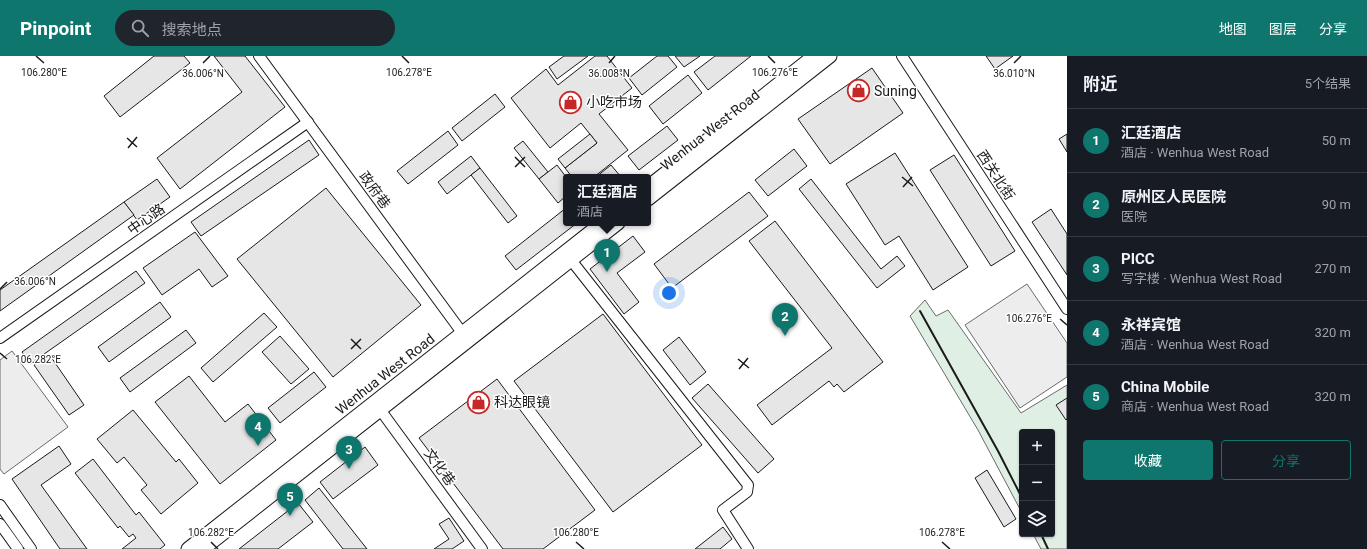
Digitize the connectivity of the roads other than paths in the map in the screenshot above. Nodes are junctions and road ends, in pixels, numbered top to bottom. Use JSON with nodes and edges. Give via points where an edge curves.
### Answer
{"nodes":[{"id":1,"x":259,"y":56,"type":"edge"},
{"id":2,"x":814,"y":56,"type":"edge"},
{"id":3,"x":830,"y":56,"type":"edge"},
{"id":4,"x":902,"y":56,"type":"edge"},
{"id":5,"x":308,"y":122,"type":"junction"},
{"id":6,"x":651,"y":185,"type":"edge"},
{"id":7,"x":651,"y":197,"type":"edge"},
{"id":8,"x":598,"y":226,"type":"edge"},
{"id":9,"x":614,"y":226,"type":"edge"},
{"id":10,"x":571,"y":260,"type":"junction"},
{"id":11,"x":1067,"y":309,"type":"edge"},
{"id":12,"x":465,"y":337,"type":"junction"},
{"id":13,"x":0,"y":338,"type":"edge"},
{"id":14,"x":378,"y":406,"type":"junction"},
{"id":15,"x":0,"y":505,"type":"edge"},
{"id":16,"x":0,"y":524,"type":"edge"},
{"id":17,"x":18,"y":549,"type":"edge"},
{"id":18,"x":31,"y":549,"type":"edge"},
{"id":19,"x":188,"y":549,"type":"edge"},
{"id":20,"x":203,"y":549,"type":"edge"},
{"id":21,"x":482,"y":549,"type":"edge"},
{"id":22,"x":747,"y":549,"type":"edge"}],
"edges":[{"from":1,"to":5,"type":"street","name":"政府巷"},
{"from":2,"to":6,"type":"main road","name":"Wenhua West Road"},
{"from":3,"to":7,"type":"main road","name":"Wenhua West Road"},
{"from":4,"to":11,"type":"street","name":"西关北街"},
{"from":5,"to":12,"type":"street","name":"政府巷"},
{"from":5,"to":13,"type":"street","name":"中心路"},
{"from":8,"to":12,"type":"main road","name":"Wenhua West Road"},
{"from":9,"to":10,"type":"main road","name":"Wenhua West Road"},
{"from":10,"to":12,"type":"main road","name":"Wenhua West Road"},
{"from":10,"to":22,"type":"street","via":[[748,485],[747,492],[724,510]]},
{"from":12,"to":14,"type":"main road","name":"Wenhua West Road"},
{"from":14,"to":19,"type":"main road","name":"Wenhua West Road"},
{"from":14,"to":20,"type":"main road","name":"Wenhua West Road"},
{"from":14,"to":21,"type":"street","name":"文化巷"},
{"from":15,"to":18,"type":"street"},
{"from":16,"to":17,"type":"street"}]}
